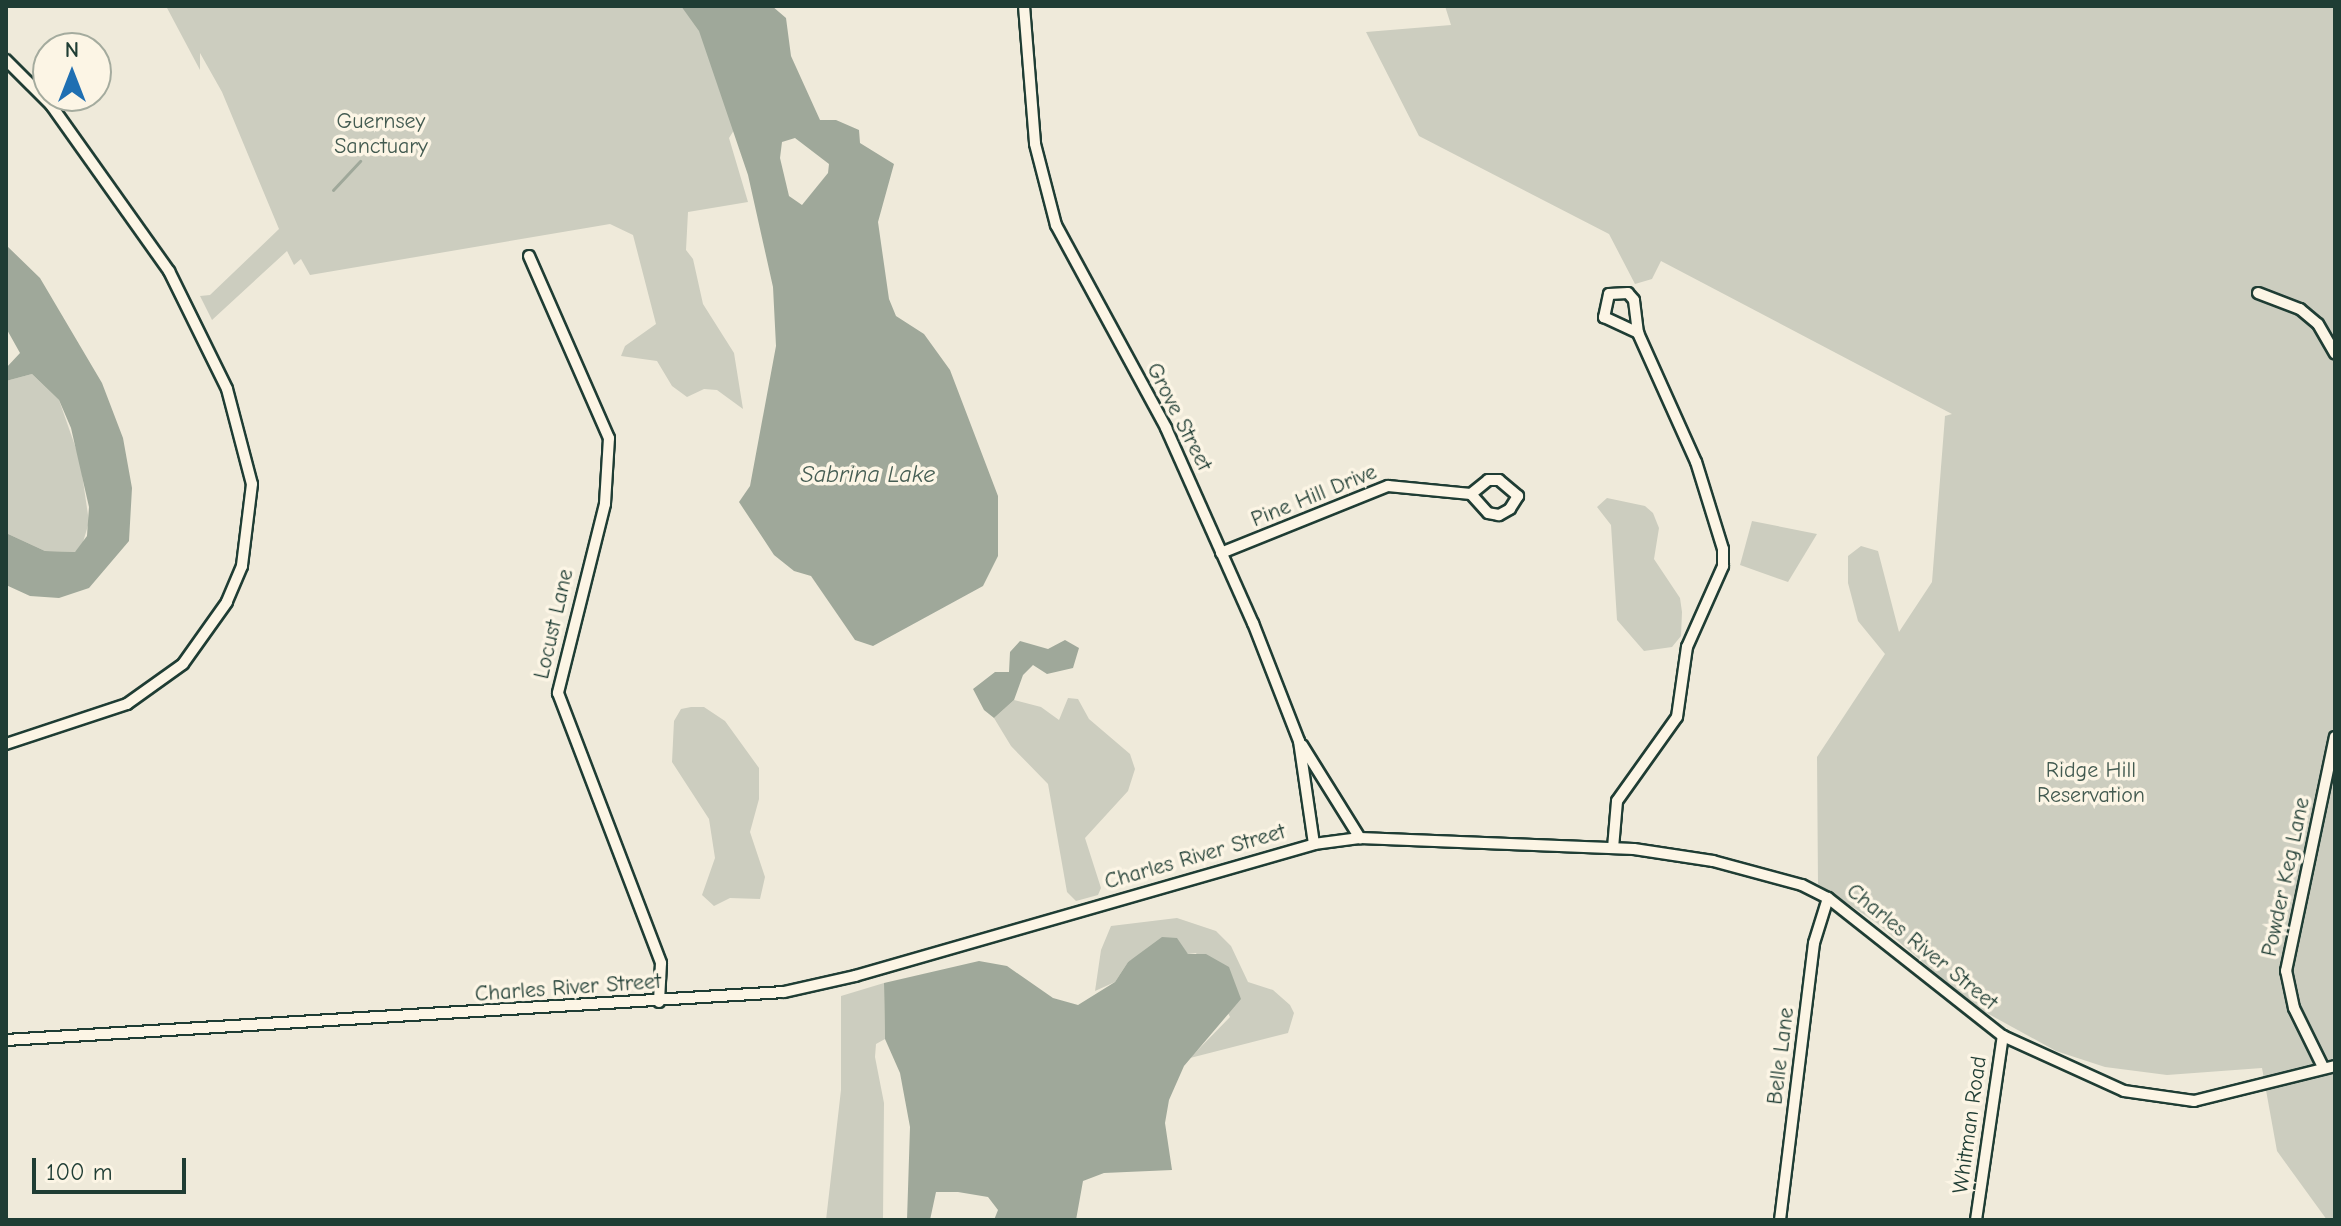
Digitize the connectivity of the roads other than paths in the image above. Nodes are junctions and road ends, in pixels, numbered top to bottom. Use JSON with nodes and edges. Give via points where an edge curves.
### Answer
{"nodes":[{"id":1,"x":1024,"y":6,"type":"edge"},
{"id":2,"x":6,"y":60,"type":"edge"},
{"id":3,"x":529,"y":256,"type":"dead end"},
{"id":4,"x":2258,"y":293,"type":"dead end"},
{"id":5,"x":1638,"y":333,"type":"dead end"},
{"id":6,"x":2335,"y":354,"type":"edge"},
{"id":7,"x":1471,"y":494,"type":"dead end"},
{"id":8,"x":1221,"y":553,"type":"junction"},
{"id":9,"x":2335,"y":737,"type":"edge"},
{"id":10,"x":1299,"y":741,"type":"junction"},
{"id":11,"x":6,"y":744,"type":"edge"},
{"id":12,"x":1360,"y":838,"type":"junction"},
{"id":13,"x":1314,"y":844,"type":"junction"},
{"id":14,"x":1613,"y":848,"type":"junction"},
{"id":15,"x":1828,"y":898,"type":"junction"},
{"id":16,"x":659,"y":1002,"type":"junction"},
{"id":17,"x":2003,"y":1036,"type":"junction"},
{"id":18,"x":6,"y":1040,"type":"edge"},
{"id":19,"x":2335,"y":1066,"type":"edge"},
{"id":20,"x":2323,"y":1067,"type":"junction"},
{"id":21,"x":1780,"y":1220,"type":"edge"},
{"id":22,"x":1976,"y":1220,"type":"edge"}],
"edges":[{"from":1,"to":8,"type":"street","name":"Grove Street","via":[[1035,144],[1056,225],[1166,428]]},
{"from":2,"to":11,"type":"street","via":[[51,105],[169,271],[227,389],[252,484],[252,510],[242,566],[227,602],[183,664],[127,704]]},
{"from":3,"to":16,"type":"street","name":"Locust Lane","via":[[609,438],[605,504],[558,693],[661,963]]},
{"from":4,"to":6,"type":"street","via":[[2300,309],[2318,324]]},
{"from":5,"to":14,"type":"street","via":[[1696,462],[1723,549],[1723,566],[1687,647],[1677,717],[1617,801]]},
{"from":7,"to":8,"type":"street","name":"Pine Hill Drive","via":[[1388,486]]},
{"from":8,"to":10,"type":"street","name":"Grove Street"},
{"from":9,"to":20,"type":"street","name":"Powder Keg Lane","via":[[2286,971],[2294,1008]]},
{"from":10,"to":12,"type":"street"},
{"from":10,"to":13,"type":"street","name":"Grove Street"},
{"from":12,"to":13,"type":"street","name":"Charles River Street"},
{"from":12,"to":14,"type":"street","name":"Charles River Street"},
{"from":13,"to":16,"type":"street","name":"Charles River Street","via":[[855,976],[784,992]]},
{"from":14,"to":15,"type":"street","name":"Charles River Street","via":[[1743,868]]},
{"from":15,"to":17,"type":"street","name":"Charles River Street"},
{"from":15,"to":21,"type":"street","name":"Belle Lane","via":[[1814,943]]},
{"from":16,"to":18,"type":"street","name":"Charles River Street"},
{"from":17,"to":20,"type":"street","name":"Charles River Street","via":[[2095,1080],[2168,1101],[2228,1094]]},
{"from":17,"to":22,"type":"street","name":"Whitman Road"},
{"from":19,"to":20,"type":"street","name":"Charles River Street"}]}
